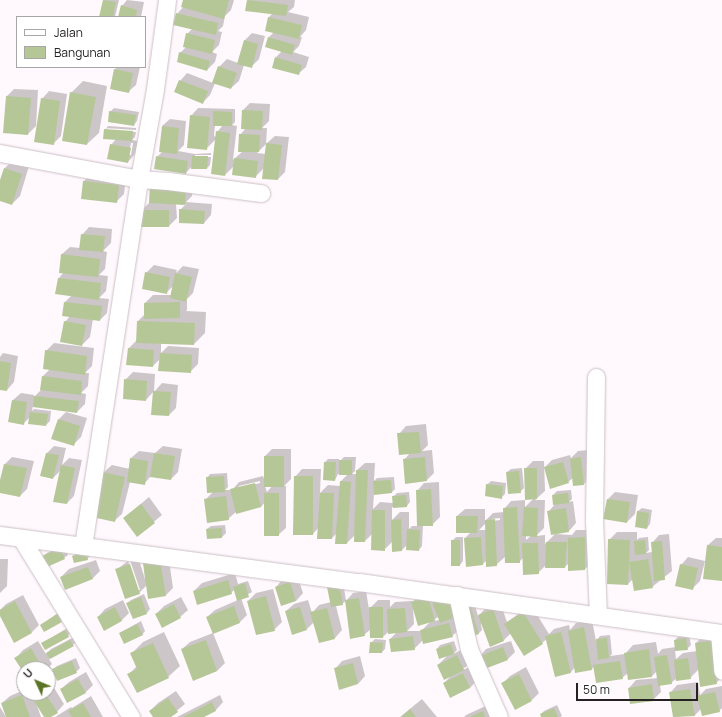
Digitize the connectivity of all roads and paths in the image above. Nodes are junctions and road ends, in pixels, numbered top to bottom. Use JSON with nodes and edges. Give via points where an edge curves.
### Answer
{"nodes":[{"id":1,"x":167,"y":0,"type":"edge"},
{"id":2,"x":0,"y":154,"type":"edge"},
{"id":3,"x":139,"y":179,"type":"junction"},
{"id":4,"x":261,"y":193,"type":"dead end"},
{"id":5,"x":596,"y":377,"type":"dead end"},
{"id":6,"x":0,"y":535,"type":"edge"},
{"id":7,"x":21,"y":538,"type":"junction"},
{"id":8,"x":83,"y":546,"type":"junction"},
{"id":9,"x":457,"y":595,"type":"junction"},
{"id":10,"x":598,"y":615,"type":"junction"},
{"id":11,"x":720,"y":633,"type":"edge"},
{"id":12,"x":722,"y":671,"type":"edge"},
{"id":13,"x":131,"y":717,"type":"edge"},
{"id":14,"x":499,"y":717,"type":"edge"}],
"edges":[{"from":1,"to":3,"type":"street"},
{"from":2,"to":3,"type":"street"},
{"from":3,"to":4,"type":"street"},
{"from":3,"to":8,"type":"street"},
{"from":5,"to":10,"type":"street","via":[[594,520]]},
{"from":6,"to":7,"type":"street"},
{"from":7,"to":8,"type":"street"},
{"from":7,"to":13,"type":"street"},
{"from":8,"to":9,"type":"street"},
{"from":9,"to":10,"type":"street"},
{"from":9,"to":14,"type":"street","via":[[469,649],[482,684]]},
{"from":10,"to":11,"type":"street"},
{"from":11,"to":12,"type":"street"}]}
